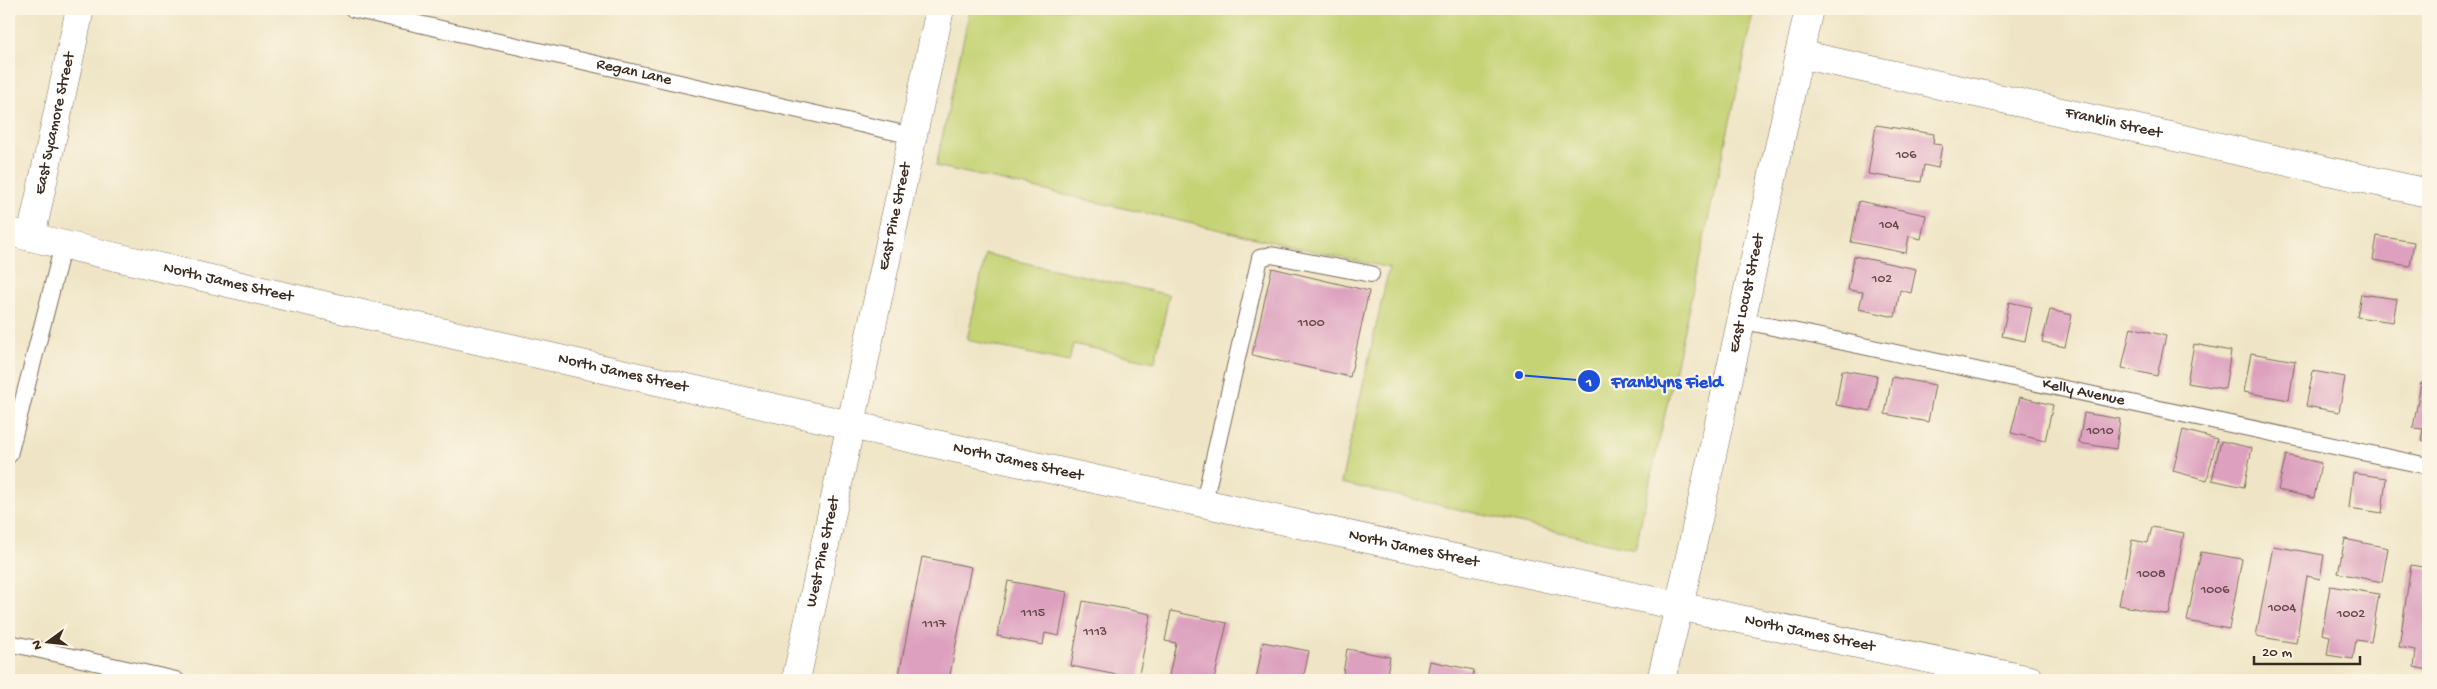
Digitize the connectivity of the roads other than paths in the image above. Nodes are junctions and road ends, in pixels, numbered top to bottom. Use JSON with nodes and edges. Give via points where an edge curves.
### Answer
{"nodes":[{"id":1,"x":80,"y":9,"type":"edge"},
{"id":2,"x":353,"y":9,"type":"edge"},
{"id":3,"x":940,"y":9,"type":"edge"},
{"id":4,"x":1809,"y":9,"type":"edge"},
{"id":5,"x":1799,"y":54,"type":"junction"},
{"id":6,"x":913,"y":136,"type":"junction"},
{"id":7,"x":2428,"y":192,"type":"edge"},
{"id":8,"x":20,"y":234,"type":"edge"},
{"id":9,"x":63,"y":244,"type":"junction"},
{"id":10,"x":1371,"y":274,"type":"dead end"},
{"id":11,"x":1740,"y":320,"type":"junction"},
{"id":12,"x":850,"y":424,"type":"junction"},
{"id":13,"x":9,"y":455,"type":"edge"},
{"id":14,"x":2428,"y":466,"type":"edge"},
{"id":15,"x":1204,"y":502,"type":"junction"},
{"id":16,"x":1679,"y":607,"type":"junction"},
{"id":17,"x":9,"y":643,"type":"edge"},
{"id":18,"x":176,"y":680,"type":"edge"},
{"id":19,"x":796,"y":680,"type":"edge"},
{"id":20,"x":1661,"y":680,"type":"edge"},
{"id":21,"x":2030,"y":680,"type":"edge"}],
"edges":[{"from":1,"to":8,"type":"street","name":"East Sycamore Street"},
{"from":2,"to":6,"type":"lane","name":"Regan Lane"},
{"from":3,"to":6,"type":"street","name":"East Pine Street"},
{"from":4,"to":5,"type":"street","name":"East Locust Street"},
{"from":5,"to":7,"type":"street","name":"Franklin Street"},
{"from":5,"to":11,"type":"street","name":"East Locust Street"},
{"from":6,"to":12,"type":"street","name":"East Pine Street"},
{"from":8,"to":9,"type":"street","name":"North James Street"},
{"from":9,"to":12,"type":"street","name":"North James Street"},
{"from":9,"to":13,"type":"lane"},
{"from":10,"to":15,"type":"lane","via":[[1271,255],[1260,258]]},
{"from":11,"to":14,"type":"lane","name":"Kelly Avenue"},
{"from":11,"to":16,"type":"street","name":"East Locust Street"},
{"from":12,"to":15,"type":"street","name":"North James Street"},
{"from":12,"to":19,"type":"street","name":"West Pine Street"},
{"from":15,"to":16,"type":"street","name":"North James Street"},
{"from":16,"to":20,"type":"street","name":"East Locust Street"},
{"from":16,"to":21,"type":"street","name":"North James Street"},
{"from":17,"to":18,"type":"lane"}]}
